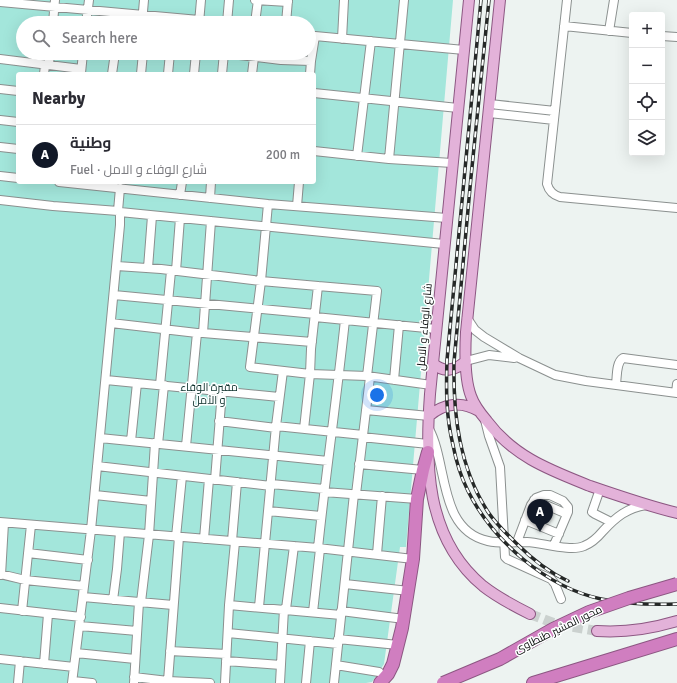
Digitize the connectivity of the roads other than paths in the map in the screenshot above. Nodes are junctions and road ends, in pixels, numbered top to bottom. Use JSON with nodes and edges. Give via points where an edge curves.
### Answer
{"nodes":[{"id":1,"x":89,"y":0,"type":"edge"},
{"id":2,"x":144,"y":0,"type":"edge"},
{"id":3,"x":201,"y":0,"type":"edge"},
{"id":4,"x":229,"y":0,"type":"edge"},
{"id":5,"x":257,"y":0,"type":"edge"},
{"id":6,"x":344,"y":0,"type":"edge"},
{"id":7,"x":404,"y":0,"type":"edge"},
{"id":8,"x":469,"y":0,"type":"edge"},
{"id":9,"x":500,"y":0,"type":"edge"},
{"id":10,"x":567,"y":0,"type":"edge"},
{"id":11,"x":614,"y":0,"type":"edge"},
{"id":12,"x":288,"y":1,"type":"edge"},
{"id":13,"x":0,"y":2,"type":"edge"},
{"id":14,"x":25,"y":2,"type":"edge"},
{"id":15,"x":55,"y":3,"type":"edge"},
{"id":16,"x":88,"y":10,"type":"junction"},
{"id":17,"x":54,"y":16,"type":"edge"},
{"id":18,"x":87,"y":16,"type":"edge"},
{"id":19,"x":124,"y":16,"type":"edge"},
{"id":20,"x":142,"y":16,"type":"edge"},
{"id":21,"x":200,"y":16,"type":"edge"},
{"id":22,"x":228,"y":16,"type":"edge"},
{"id":23,"x":256,"y":16,"type":"edge"},
{"id":24,"x":287,"y":16,"type":"edge"},
{"id":25,"x":564,"y":26,"type":"junction"},
{"id":26,"x":609,"y":31,"type":"junction"},
{"id":27,"x":629,"y":33,"type":"edge"},
{"id":28,"x":316,"y":36,"type":"edge"},
{"id":29,"x":665,"y":36,"type":"edge"},
{"id":30,"x":677,"y":37,"type":"edge"},
{"id":31,"x":342,"y":39,"type":"junction"},
{"id":32,"x":371,"y":41,"type":"junction"},
{"id":33,"x":399,"y":44,"type":"junction"},
{"id":34,"x":464,"y":50,"type":"junction"},
{"id":35,"x":0,"y":59,"type":"edge"},
{"id":36,"x":48,"y":60,"type":"edge"},
{"id":37,"x":82,"y":60,"type":"edge"},
{"id":38,"x":114,"y":60,"type":"edge"},
{"id":39,"x":142,"y":60,"type":"edge"},
{"id":40,"x":169,"y":60,"type":"edge"},
{"id":41,"x":195,"y":60,"type":"edge"},
{"id":42,"x":223,"y":60,"type":"edge"},
{"id":43,"x":254,"y":60,"type":"edge"},
{"id":44,"x":312,"y":60,"type":"edge"},
{"id":45,"x":47,"y":65,"type":"junction"},
{"id":46,"x":81,"y":71,"type":"edge"},
{"id":47,"x":45,"y":72,"type":"edge"},
{"id":48,"x":112,"y":72,"type":"edge"},
{"id":49,"x":141,"y":72,"type":"edge"},
{"id":50,"x":168,"y":72,"type":"edge"},
{"id":51,"x":194,"y":72,"type":"edge"},
{"id":52,"x":222,"y":72,"type":"edge"},
{"id":53,"x":252,"y":72,"type":"edge"},
{"id":54,"x":310,"y":72,"type":"edge"},
{"id":55,"x":0,"y":89,"type":"edge"},
{"id":56,"x":16,"y":91,"type":"edge"},
{"id":57,"x":316,"y":93,"type":"edge"},
{"id":58,"x":365,"y":98,"type":"junction"},
{"id":59,"x":395,"y":101,"type":"junction"},
{"id":60,"x":458,"y":108,"type":"junction"},
{"id":61,"x":490,"y":109,"type":"junction"},
{"id":62,"x":554,"y":115,"type":"junction"},
{"id":63,"x":0,"y":120,"type":"edge"},
{"id":64,"x":16,"y":122,"type":"edge"},
{"id":65,"x":0,"y":147,"type":"edge"},
{"id":66,"x":16,"y":149,"type":"edge"},
{"id":67,"x":316,"y":151,"type":"edge"},
{"id":68,"x":357,"y":156,"type":"junction"},
{"id":69,"x":389,"y":159,"type":"junction"},
{"id":70,"x":452,"y":163,"type":"junction"},
{"id":71,"x":0,"y":176,"type":"edge"},
{"id":72,"x":16,"y":178,"type":"edge"},
{"id":73,"x":96,"y":184,"type":"edge"},
{"id":74,"x":182,"y":184,"type":"edge"},
{"id":75,"x":211,"y":184,"type":"edge"},
{"id":76,"x":299,"y":184,"type":"edge"},
{"id":77,"x":124,"y":186,"type":"edge"},
{"id":78,"x":180,"y":195,"type":"junction"},
{"id":79,"x":210,"y":198,"type":"junction"},
{"id":80,"x":0,"y":200,"type":"edge"},
{"id":81,"x":268,"y":204,"type":"junction"},
{"id":82,"x":297,"y":206,"type":"junction"},
{"id":83,"x":677,"y":208,"type":"edge"},
{"id":84,"x":119,"y":212,"type":"junction"},
{"id":85,"x":152,"y":216,"type":"junction"},
{"id":86,"x":180,"y":218,"type":"junction"},
{"id":87,"x":447,"y":218,"type":"junction"},
{"id":88,"x":210,"y":221,"type":"junction"},
{"id":89,"x":266,"y":227,"type":"junction"},
{"id":90,"x":444,"y":244,"type":"junction"},
{"id":91,"x":117,"y":266,"type":"junction"},
{"id":92,"x":148,"y":268,"type":"junction"},
{"id":93,"x":174,"y":271,"type":"junction"},
{"id":94,"x":207,"y":275,"type":"junction"},
{"id":95,"x":261,"y":281,"type":"junction"},
{"id":96,"x":318,"y":286,"type":"junction"},
{"id":97,"x":114,"y":295,"type":"junction"},
{"id":98,"x":169,"y":300,"type":"junction"},
{"id":99,"x":205,"y":303,"type":"junction"},
{"id":100,"x":258,"y":308,"type":"junction"},
{"id":101,"x":315,"y":315,"type":"junction"},
{"id":102,"x":467,"y":318,"type":"junction"},
{"id":103,"x":345,"y":320,"type":"junction"},
{"id":104,"x":111,"y":323,"type":"junction"},
{"id":105,"x":373,"y":323,"type":"junction"},
{"id":106,"x":399,"y":325,"type":"junction"},
{"id":107,"x":166,"y":329,"type":"junction"},
{"id":108,"x":436,"y":329,"type":"junction"},
{"id":109,"x":200,"y":333,"type":"junction"},
{"id":110,"x":254,"y":336,"type":"junction"},
{"id":111,"x":312,"y":342,"type":"junction"},
{"id":112,"x":519,"y":358,"type":"junction"},
{"id":113,"x":466,"y":361,"type":"junction"},
{"id":114,"x":433,"y":363,"type":"junction"},
{"id":115,"x":677,"y":365,"type":"edge"},
{"id":116,"x":283,"y":371,"type":"junction"},
{"id":117,"x":310,"y":374,"type":"junction"},
{"id":118,"x":339,"y":375,"type":"junction"},
{"id":119,"x":368,"y":377,"type":"junction"},
{"id":120,"x":106,"y":380,"type":"junction"},
{"id":121,"x":394,"y":380,"type":"junction"},
{"id":122,"x":137,"y":383,"type":"junction"},
{"id":123,"x":677,"y":384,"type":"edge"},
{"id":124,"x":162,"y":385,"type":"junction"},
{"id":125,"x":431,"y":385,"type":"junction"},
{"id":126,"x":616,"y":385,"type":"junction"},
{"id":127,"x":192,"y":388,"type":"junction"},
{"id":128,"x":222,"y":391,"type":"junction"},
{"id":129,"x":676,"y":393,"type":"edge"},
{"id":130,"x":279,"y":397,"type":"junction"},
{"id":131,"x":366,"y":410,"type":"junction"},
{"id":132,"x":479,"y":411,"type":"junction"},
{"id":133,"x":429,"y":416,"type":"junction"},
{"id":134,"x":485,"y":420,"type":"junction"},
{"id":135,"x":219,"y":421,"type":"junction"},
{"id":136,"x":276,"y":427,"type":"junction"},
{"id":137,"x":428,"y":428,"type":"junction"},
{"id":138,"x":304,"y":429,"type":"junction"},
{"id":139,"x":332,"y":432,"type":"junction"},
{"id":140,"x":362,"y":436,"type":"junction"},
{"id":141,"x":100,"y":438,"type":"junction"},
{"id":142,"x":130,"y":441,"type":"junction"},
{"id":143,"x":157,"y":443,"type":"junction"},
{"id":144,"x":186,"y":446,"type":"junction"},
{"id":145,"x":428,"y":448,"type":"junction"},
{"id":146,"x":218,"y":450,"type":"junction"},
{"id":147,"x":273,"y":455,"type":"junction"},
{"id":148,"x":328,"y":461,"type":"junction"},
{"id":149,"x":360,"y":464,"type":"junction"},
{"id":150,"x":97,"y":466,"type":"junction"},
{"id":151,"x":423,"y":470,"type":"junction"},
{"id":152,"x":153,"y":473,"type":"junction"},
{"id":153,"x":182,"y":476,"type":"junction"},
{"id":154,"x":212,"y":480,"type":"junction"},
{"id":155,"x":237,"y":482,"type":"junction"},
{"id":156,"x":271,"y":485,"type":"junction"},
{"id":157,"x":600,"y":489,"type":"junction"},
{"id":158,"x":324,"y":490,"type":"junction"},
{"id":159,"x":355,"y":494,"type":"junction"},
{"id":160,"x":95,"y":495,"type":"junction"},
{"id":161,"x":382,"y":496,"type":"junction"},
{"id":162,"x":417,"y":499,"type":"junction"},
{"id":163,"x":151,"y":501,"type":"junction"},
{"id":164,"x":646,"y":505,"type":"junction"},
{"id":165,"x":268,"y":511,"type":"junction"},
{"id":166,"x":677,"y":513,"type":"edge"},
{"id":167,"x":321,"y":516,"type":"junction"},
{"id":168,"x":525,"y":520,"type":"junction"},
{"id":169,"x":2,"y":522,"type":"edge"},
{"id":170,"x":611,"y":522,"type":"junction"},
{"id":171,"x":31,"y":525,"type":"junction"},
{"id":172,"x":91,"y":530,"type":"junction"},
{"id":173,"x":120,"y":532,"type":"junction"},
{"id":174,"x":559,"y":534,"type":"junction"},
{"id":175,"x":149,"y":535,"type":"junction"},
{"id":176,"x":178,"y":537,"type":"junction"},
{"id":177,"x":204,"y":539,"type":"junction"},
{"id":178,"x":234,"y":542,"type":"junction"},
{"id":179,"x":505,"y":542,"type":"junction"},
{"id":180,"x":517,"y":542,"type":"junction"},
{"id":181,"x":265,"y":544,"type":"junction"},
{"id":182,"x":554,"y":545,"type":"junction"},
{"id":183,"x":294,"y":546,"type":"junction"},
{"id":184,"x":319,"y":548,"type":"junction"},
{"id":185,"x":348,"y":551,"type":"junction"},
{"id":186,"x":28,"y":553,"type":"junction"},
{"id":187,"x":377,"y":554,"type":"junction"},
{"id":188,"x":412,"y":559,"type":"junction"},
{"id":189,"x":88,"y":560,"type":"junction"},
{"id":190,"x":0,"y":574,"type":"edge"},
{"id":191,"x":25,"y":580,"type":"junction"},
{"id":192,"x":345,"y":584,"type":"junction"},
{"id":193,"x":677,"y":584,"type":"edge"},
{"id":194,"x":84,"y":586,"type":"junction"},
{"id":195,"x":408,"y":591,"type":"junction"},
{"id":196,"x":83,"y":597,"type":"junction"},
{"id":197,"x":561,"y":599,"type":"dead end"},
{"id":198,"x":113,"y":600,"type":"junction"},
{"id":199,"x":140,"y":602,"type":"junction"},
{"id":200,"x":229,"y":604,"type":"junction"},
{"id":201,"x":173,"y":605,"type":"junction"},
{"id":202,"x":259,"y":607,"type":"junction"},
{"id":203,"x":0,"y":608,"type":"edge"},
{"id":204,"x":285,"y":609,"type":"junction"},
{"id":205,"x":22,"y":611,"type":"junction"},
{"id":206,"x":313,"y":612,"type":"junction"},
{"id":207,"x":341,"y":613,"type":"junction"},
{"id":208,"x":48,"y":614,"type":"junction"},
{"id":209,"x":530,"y":614,"type":"tunnel mouth"},
{"id":210,"x":404,"y":619,"type":"junction"},
{"id":211,"x":677,"y":621,"type":"edge"},
{"id":212,"x":80,"y":622,"type":"junction"},
{"id":213,"x":137,"y":630,"type":"junction"},
{"id":214,"x":597,"y":632,"type":"tunnel mouth"},
{"id":215,"x":228,"y":633,"type":"junction"},
{"id":216,"x":282,"y":638,"type":"junction"},
{"id":217,"x":677,"y":639,"type":"edge"},
{"id":218,"x":310,"y":641,"type":"junction"},
{"id":219,"x":338,"y":642,"type":"junction"},
{"id":220,"x":398,"y":645,"type":"junction"},
{"id":221,"x":170,"y":651,"type":"junction"},
{"id":222,"x":76,"y":653,"type":"junction"},
{"id":223,"x":226,"y":657,"type":"junction"},
{"id":224,"x":0,"y":659,"type":"edge"},
{"id":225,"x":135,"y":659,"type":"junction"},
{"id":226,"x":20,"y":661,"type":"junction"},
{"id":227,"x":44,"y":664,"type":"junction"},
{"id":228,"x":281,"y":665,"type":"junction"},
{"id":229,"x":336,"y":665,"type":"junction"},
{"id":230,"x":74,"y":668,"type":"junction"},
{"id":231,"x":380,"y":678,"type":"edge"},
{"id":232,"x":134,"y":680,"type":"edge"},
{"id":233,"x":73,"y":682,"type":"edge"},
{"id":234,"x":168,"y":682,"type":"edge"},
{"id":235,"x":18,"y":683,"type":"edge"},
{"id":236,"x":92,"y":683,"type":"edge"},
{"id":237,"x":195,"y":683,"type":"edge"},
{"id":238,"x":210,"y":683,"type":"edge"},
{"id":239,"x":225,"y":683,"type":"edge"},
{"id":240,"x":280,"y":683,"type":"edge"},
{"id":241,"x":306,"y":683,"type":"edge"},
{"id":242,"x":334,"y":683,"type":"edge"},
{"id":243,"x":443,"y":683,"type":"edge"},
{"id":244,"x":533,"y":683,"type":"edge"}],
"edges":[{"from":1,"to":16,"type":"lane"},
{"from":2,"to":20,"type":"lane"},
{"from":3,"to":21,"type":"lane"},
{"from":4,"to":22,"type":"lane"},
{"from":5,"to":12,"type":"lane"},
{"from":5,"to":23,"type":"lane"},
{"from":6,"to":31,"type":"lane"},
{"from":7,"to":33,"type":"lane"},
{"from":8,"to":34,"type":"main road","name":"شارع الوفاء و الامل"},
{"from":9,"to":61,"type":"main road"},
{"from":10,"to":25,"type":"lane"},
{"from":11,"to":26,"type":"lane"},
{"from":12,"to":24,"type":"lane"},
{"from":13,"to":14,"type":"lane"},
{"from":14,"to":15,"type":"lane"},
{"from":15,"to":16,"type":"lane"},
{"from":15,"to":17,"type":"lane"},
{"from":16,"to":18,"type":"lane"},
{"from":16,"to":19,"type":"lane"},
{"from":25,"to":26,"type":"lane"},
{"from":25,"to":62,"type":"lane"},
{"from":26,"to":27,"type":"lane"},
{"from":28,"to":31,"type":"lane"},
{"from":29,"to":30,"type":"lane"},
{"from":31,"to":32,"type":"lane"},
{"from":32,"to":33,"type":"lane"},
{"from":32,"to":58,"type":"lane"},
{"from":33,"to":34,"type":"lane"},
{"from":33,"to":59,"type":"lane"},
{"from":34,"to":60,"type":"main road","name":"شارع الوفاء و الامل"},
{"from":35,"to":45,"type":"lane"},
{"from":36,"to":45,"type":"lane"},
{"from":37,"to":46,"type":"lane"},
{"from":38,"to":48,"type":"lane"},
{"from":39,"to":49,"type":"lane"},
{"from":40,"to":50,"type":"lane"},
{"from":41,"to":51,"type":"lane"},
{"from":42,"to":52,"type":"lane"},
{"from":43,"to":53,"type":"lane"},
{"from":44,"to":54,"type":"lane"},
{"from":45,"to":46,"type":"lane"},
{"from":45,"to":47,"type":"lane"},
{"from":55,"to":56,"type":"lane"},
{"from":57,"to":58,"type":"lane"},
{"from":58,"to":59,"type":"lane"},
{"from":58,"to":68,"type":"lane"},
{"from":59,"to":60,"type":"lane"},
{"from":59,"to":69,"type":"lane"},
{"from":60,"to":70,"type":"main road","name":"شارع الوفاء و الامل"},
{"from":61,"to":62,"type":"lane"},
{"from":61,"to":102,"type":"main road"},
{"from":62,"to":83,"type":"lane","via":[[547,184],[551,193],[560,197]]},
{"from":63,"to":64,"type":"lane"},
{"from":65,"to":66,"type":"lane"},
{"from":67,"to":68,"type":"lane"},
{"from":68,"to":69,"type":"lane"},
{"from":69,"to":70,"type":"lane"},
{"from":70,"to":87,"type":"main road","name":"شارع الوفاء و الامل"},
{"from":71,"to":72,"type":"lane"},
{"from":73,"to":77,"type":"lane"},
{"from":74,"to":78,"type":"lane"},
{"from":75,"to":79,"type":"lane"},
{"from":76,"to":82,"type":"lane"},
{"from":77,"to":78,"type":"lane"},
{"from":77,"to":84,"type":"lane"},
{"from":78,"to":79,"type":"lane"},
{"from":79,"to":81,"type":"lane"},
{"from":80,"to":84,"type":"lane"},
{"from":81,"to":82,"type":"lane"},
{"from":81,"to":89,"type":"lane"},
{"from":82,"to":87,"type":"lane"},
{"from":84,"to":85,"type":"lane"},
{"from":84,"to":91,"type":"lane"},
{"from":85,"to":86,"type":"lane"},
{"from":85,"to":92,"type":"lane"},
{"from":86,"to":88,"type":"lane"},
{"from":86,"to":93,"type":"lane"},
{"from":87,"to":90,"type":"main road","name":"شارع الوفاء و الامل"},
{"from":88,"to":89,"type":"lane"},
{"from":88,"to":94,"type":"lane"},
{"from":89,"to":90,"type":"lane"},
{"from":89,"to":95,"type":"lane"},
{"from":90,"to":108,"type":"main road","name":"شارع الوفاء و الامل"},
{"from":91,"to":92,"type":"lane"},
{"from":91,"to":97,"type":"lane"},
{"from":92,"to":93,"type":"lane"},
{"from":93,"to":94,"type":"lane"},
{"from":93,"to":98,"type":"lane"},
{"from":94,"to":95,"type":"lane"},
{"from":94,"to":99,"type":"lane"},
{"from":95,"to":96,"type":"lane"},
{"from":95,"to":100,"type":"lane"},
{"from":96,"to":101,"type":"lane"},
{"from":96,"to":105,"type":"lane","via":[[377,291]]},
{"from":97,"to":98,"type":"lane"},
{"from":97,"to":104,"type":"lane"},
{"from":98,"to":99,"type":"lane"},
{"from":98,"to":107,"type":"lane"},
{"from":99,"to":100,"type":"lane"},
{"from":99,"to":109,"type":"lane"},
{"from":100,"to":101,"type":"lane"},
{"from":100,"to":110,"type":"lane"},
{"from":101,"to":103,"type":"lane"},
{"from":101,"to":111,"type":"lane"},
{"from":102,"to":112,"type":"lane","via":[[479,334]]},
{"from":102,"to":113,"type":"main road"},
{"from":103,"to":105,"type":"lane"},
{"from":103,"to":118,"type":"lane"},
{"from":104,"to":107,"type":"lane"},
{"from":104,"to":120,"type":"lane"},
{"from":105,"to":106,"type":"lane"},
{"from":105,"to":119,"type":"lane"},
{"from":106,"to":108,"type":"lane"},
{"from":106,"to":121,"type":"lane"},
{"from":107,"to":109,"type":"lane"},
{"from":107,"to":124,"type":"lane"},
{"from":108,"to":114,"type":"main road","name":"شارع الوفاء و الامل"},
{"from":109,"to":110,"type":"lane"},
{"from":109,"to":127,"type":"lane"},
{"from":110,"to":111,"type":"lane"},
{"from":110,"to":116,"type":"lane","via":[[250,366]]},
{"from":111,"to":117,"type":"lane"},
{"from":112,"to":113,"type":"lane","via":[[489,355]]},
{"from":112,"to":126,"type":"lane","via":[[555,375]]},
{"from":113,"to":114,"type":"main road","via":[[450,370]]},
{"from":113,"to":132,"type":"main road","via":[[471,395]]},
{"from":114,"to":125,"type":"main road","name":"شارع الوفاء و الامل"},
{"from":115,"to":126,"type":"lane","via":[[623,358],[620,361]]},
{"from":116,"to":117,"type":"lane"},
{"from":116,"to":130,"type":"lane"},
{"from":117,"to":118,"type":"lane"},
{"from":117,"to":138,"type":"lane"},
{"from":118,"to":119,"type":"lane"},
{"from":118,"to":139,"type":"lane"},
{"from":119,"to":121,"type":"lane"},
{"from":119,"to":131,"type":"lane"},
{"from":120,"to":122,"type":"lane"},
{"from":120,"to":141,"type":"lane"},
{"from":121,"to":125,"type":"lane"},
{"from":122,"to":124,"type":"lane"},
{"from":122,"to":142,"type":"lane"},
{"from":123,"to":129,"type":"lane"},
{"from":124,"to":127,"type":"lane"},
{"from":124,"to":143,"type":"lane"},
{"from":125,"to":133,"type":"main road","name":"شارع الوفاء و الامل"},
{"from":126,"to":129,"type":"lane"},
{"from":127,"to":128,"type":"lane"},
{"from":127,"to":144,"type":"lane"},
{"from":128,"to":130,"type":"lane"},
{"from":128,"to":135,"type":"lane"},
{"from":130,"to":136,"type":"lane"},
{"from":131,"to":133,"type":"lane"},
{"from":131,"to":140,"type":"lane"},
{"from":132,"to":133,"type":"main road","via":[[464,405],[453,405],[442,407]]},
{"from":132,"to":134,"type":"main road"},
{"from":133,"to":137,"type":"main road","name":"شارع الوفاء و الامل"},
{"from":134,"to":157,"type":"main road","via":[[507,444],[530,460],[544,468]]},
{"from":134,"to":179,"type":"lane","via":[[500,467]]},
{"from":135,"to":136,"type":"lane"},
{"from":135,"to":146,"type":"lane"},
{"from":136,"to":138,"type":"lane"},
{"from":136,"to":147,"type":"lane"},
{"from":137,"to":145,"type":"main road","name":"شارع الوفاء و الامل"},
{"from":137,"to":179,"type":"lane","via":[[437,447],[444,484],[457,519],[475,536]]},
{"from":138,"to":139,"type":"lane"},
{"from":139,"to":140,"type":"lane"},
{"from":139,"to":148,"type":"lane"},
{"from":140,"to":145,"type":"lane"},
{"from":140,"to":149,"type":"lane"},
{"from":141,"to":142,"type":"lane"},
{"from":141,"to":150,"type":"lane"},
{"from":142,"to":143,"type":"lane"},
{"from":143,"to":144,"type":"lane"},
{"from":143,"to":152,"type":"lane"},
{"from":144,"to":146,"type":"lane"},
{"from":145,"to":151,"type":"highway"},
{"from":145,"to":209,"type":"main road","name":"شارع الوفاء و الامل","via":[[435,512],[443,534],[455,555],[483,585]]},
{"from":146,"to":147,"type":"lane"},
{"from":146,"to":154,"type":"lane"},
{"from":147,"to":148,"type":"lane"},
{"from":147,"to":156,"type":"lane"},
{"from":148,"to":158,"type":"lane"},
{"from":149,"to":151,"type":"lane"},
{"from":149,"to":159,"type":"lane"},
{"from":150,"to":152,"type":"lane"},
{"from":150,"to":160,"type":"lane"},
{"from":151,"to":162,"type":"highway"},
{"from":152,"to":153,"type":"lane"},
{"from":152,"to":163,"type":"lane"},
{"from":153,"to":154,"type":"lane"},
{"from":153,"to":176,"type":"lane"},
{"from":154,"to":155,"type":"lane"},
{"from":154,"to":177,"type":"lane"},
{"from":155,"to":156,"type":"lane"},
{"from":155,"to":178,"type":"lane"},
{"from":156,"to":158,"type":"lane"},
{"from":156,"to":165,"type":"lane"},
{"from":157,"to":164,"type":"main road"},
{"from":157,"to":170,"type":"lane","via":[[592,512]]},
{"from":158,"to":159,"type":"lane"},
{"from":158,"to":167,"type":"lane"},
{"from":159,"to":161,"type":"lane"},
{"from":159,"to":185,"type":"lane"},
{"from":160,"to":163,"type":"lane"},
{"from":160,"to":172,"type":"lane"},
{"from":161,"to":162,"type":"lane"},
{"from":161,"to":187,"type":"lane"},
{"from":162,"to":188,"type":"highway"},
{"from":163,"to":175,"type":"lane"},
{"from":164,"to":166,"type":"main road"},
{"from":164,"to":170,"type":"lane","via":[[627,510]]},
{"from":165,"to":167,"type":"lane"},
{"from":165,"to":181,"type":"lane"},
{"from":167,"to":184,"type":"lane"},
{"from":168,"to":174,"type":"lane"},
{"from":168,"to":174,"type":"lane","via":[[538,496],[544,495],[563,501],[568,507]]},
{"from":168,"to":180,"type":"lane"},
{"from":169,"to":171,"type":"lane"},
{"from":169,"to":190,"type":"lane"},
{"from":170,"to":182,"type":"lane","via":[[586,546],[574,548]]},
{"from":171,"to":172,"type":"lane"},
{"from":171,"to":186,"type":"lane"},
{"from":172,"to":173,"type":"lane"},
{"from":172,"to":189,"type":"lane"},
{"from":173,"to":175,"type":"lane"},
{"from":173,"to":198,"type":"lane"},
{"from":174,"to":182,"type":"lane"},
{"from":175,"to":176,"type":"lane"},
{"from":175,"to":199,"type":"lane"},
{"from":176,"to":177,"type":"lane"},
{"from":176,"to":201,"type":"lane"},
{"from":177,"to":178,"type":"lane"},
{"from":178,"to":181,"type":"lane"},
{"from":178,"to":200,"type":"lane"},
{"from":179,"to":180,"type":"lane"},
{"from":179,"to":197,"type":"lane","via":[[506,558],[551,579]]},
{"from":180,"to":182,"type":"lane"},
{"from":181,"to":183,"type":"lane"},
{"from":181,"to":202,"type":"lane"},
{"from":183,"to":184,"type":"lane"},
{"from":183,"to":204,"type":"lane"},
{"from":184,"to":185,"type":"lane"},
{"from":184,"to":206,"type":"lane"},
{"from":185,"to":187,"type":"lane"},
{"from":185,"to":192,"type":"lane"},
{"from":186,"to":189,"type":"lane"},
{"from":186,"to":191,"type":"lane"},
{"from":187,"to":188,"type":"lane"},
{"from":188,"to":195,"type":"highway"},
{"from":189,"to":194,"type":"lane"},
{"from":190,"to":191,"type":"lane"},
{"from":191,"to":194,"type":"lane"},
{"from":191,"to":205,"type":"lane"},
{"from":192,"to":195,"type":"lane"},
{"from":192,"to":207,"type":"lane"},
{"from":193,"to":243,"type":"highway","name":"محور المشير طنطاوى","bridge":true,"via":[[589,612],[500,659]]},
{"from":194,"to":196,"type":"lane"},
{"from":195,"to":210,"type":"highway"},
{"from":196,"to":198,"type":"lane"},
{"from":196,"to":212,"type":"lane"},
{"from":198,"to":199,"type":"lane"},
{"from":199,"to":201,"type":"lane"},
{"from":199,"to":213,"type":"lane"},
{"from":200,"to":202,"type":"lane"},
{"from":200,"to":215,"type":"lane"},
{"from":201,"to":221,"type":"lane"},
{"from":202,"to":204,"type":"lane"},
{"from":203,"to":205,"type":"lane"},
{"from":204,"to":206,"type":"lane"},
{"from":204,"to":216,"type":"lane"},
{"from":205,"to":208,"type":"lane"},
{"from":206,"to":207,"type":"lane"},
{"from":207,"to":210,"type":"lane"},
{"from":207,"to":219,"type":"lane"},
{"from":208,"to":212,"type":"lane"},
{"from":208,"to":227,"type":"lane"},
{"from":210,"to":220,"type":"highway"},
{"from":211,"to":214,"type":"main road","via":[[638,630]]},
{"from":212,"to":213,"type":"lane"},
{"from":212,"to":222,"type":"lane"},
{"from":213,"to":225,"type":"lane"},
{"from":215,"to":216,"type":"lane"},
{"from":215,"to":223,"type":"lane"},
{"from":216,"to":218,"type":"lane"},
{"from":216,"to":228,"type":"lane"},
{"from":217,"to":244,"type":"highway"},
{"from":218,"to":219,"type":"lane"},
{"from":218,"to":241,"type":"lane"},
{"from":219,"to":220,"type":"lane"},
{"from":219,"to":229,"type":"lane"},
{"from":220,"to":231,"type":"highway","via":[[390,670]]},
{"from":221,"to":223,"type":"lane"},
{"from":221,"to":234,"type":"lane"},
{"from":222,"to":225,"type":"lane"},
{"from":222,"to":230,"type":"lane"},
{"from":223,"to":228,"type":"lane"},
{"from":223,"to":239,"type":"lane"},
{"from":224,"to":226,"type":"lane"},
{"from":225,"to":232,"type":"lane"},
{"from":226,"to":227,"type":"lane"},
{"from":226,"to":235,"type":"lane"},
{"from":227,"to":230,"type":"lane"},
{"from":228,"to":240,"type":"lane"},
{"from":229,"to":231,"type":"lane"},
{"from":229,"to":242,"type":"lane"},
{"from":230,"to":233,"type":"lane"},
{"from":232,"to":234,"type":"lane"},
{"from":233,"to":236,"type":"lane"},
{"from":234,"to":237,"type":"lane"},
{"from":237,"to":238,"type":"lane"}]}
